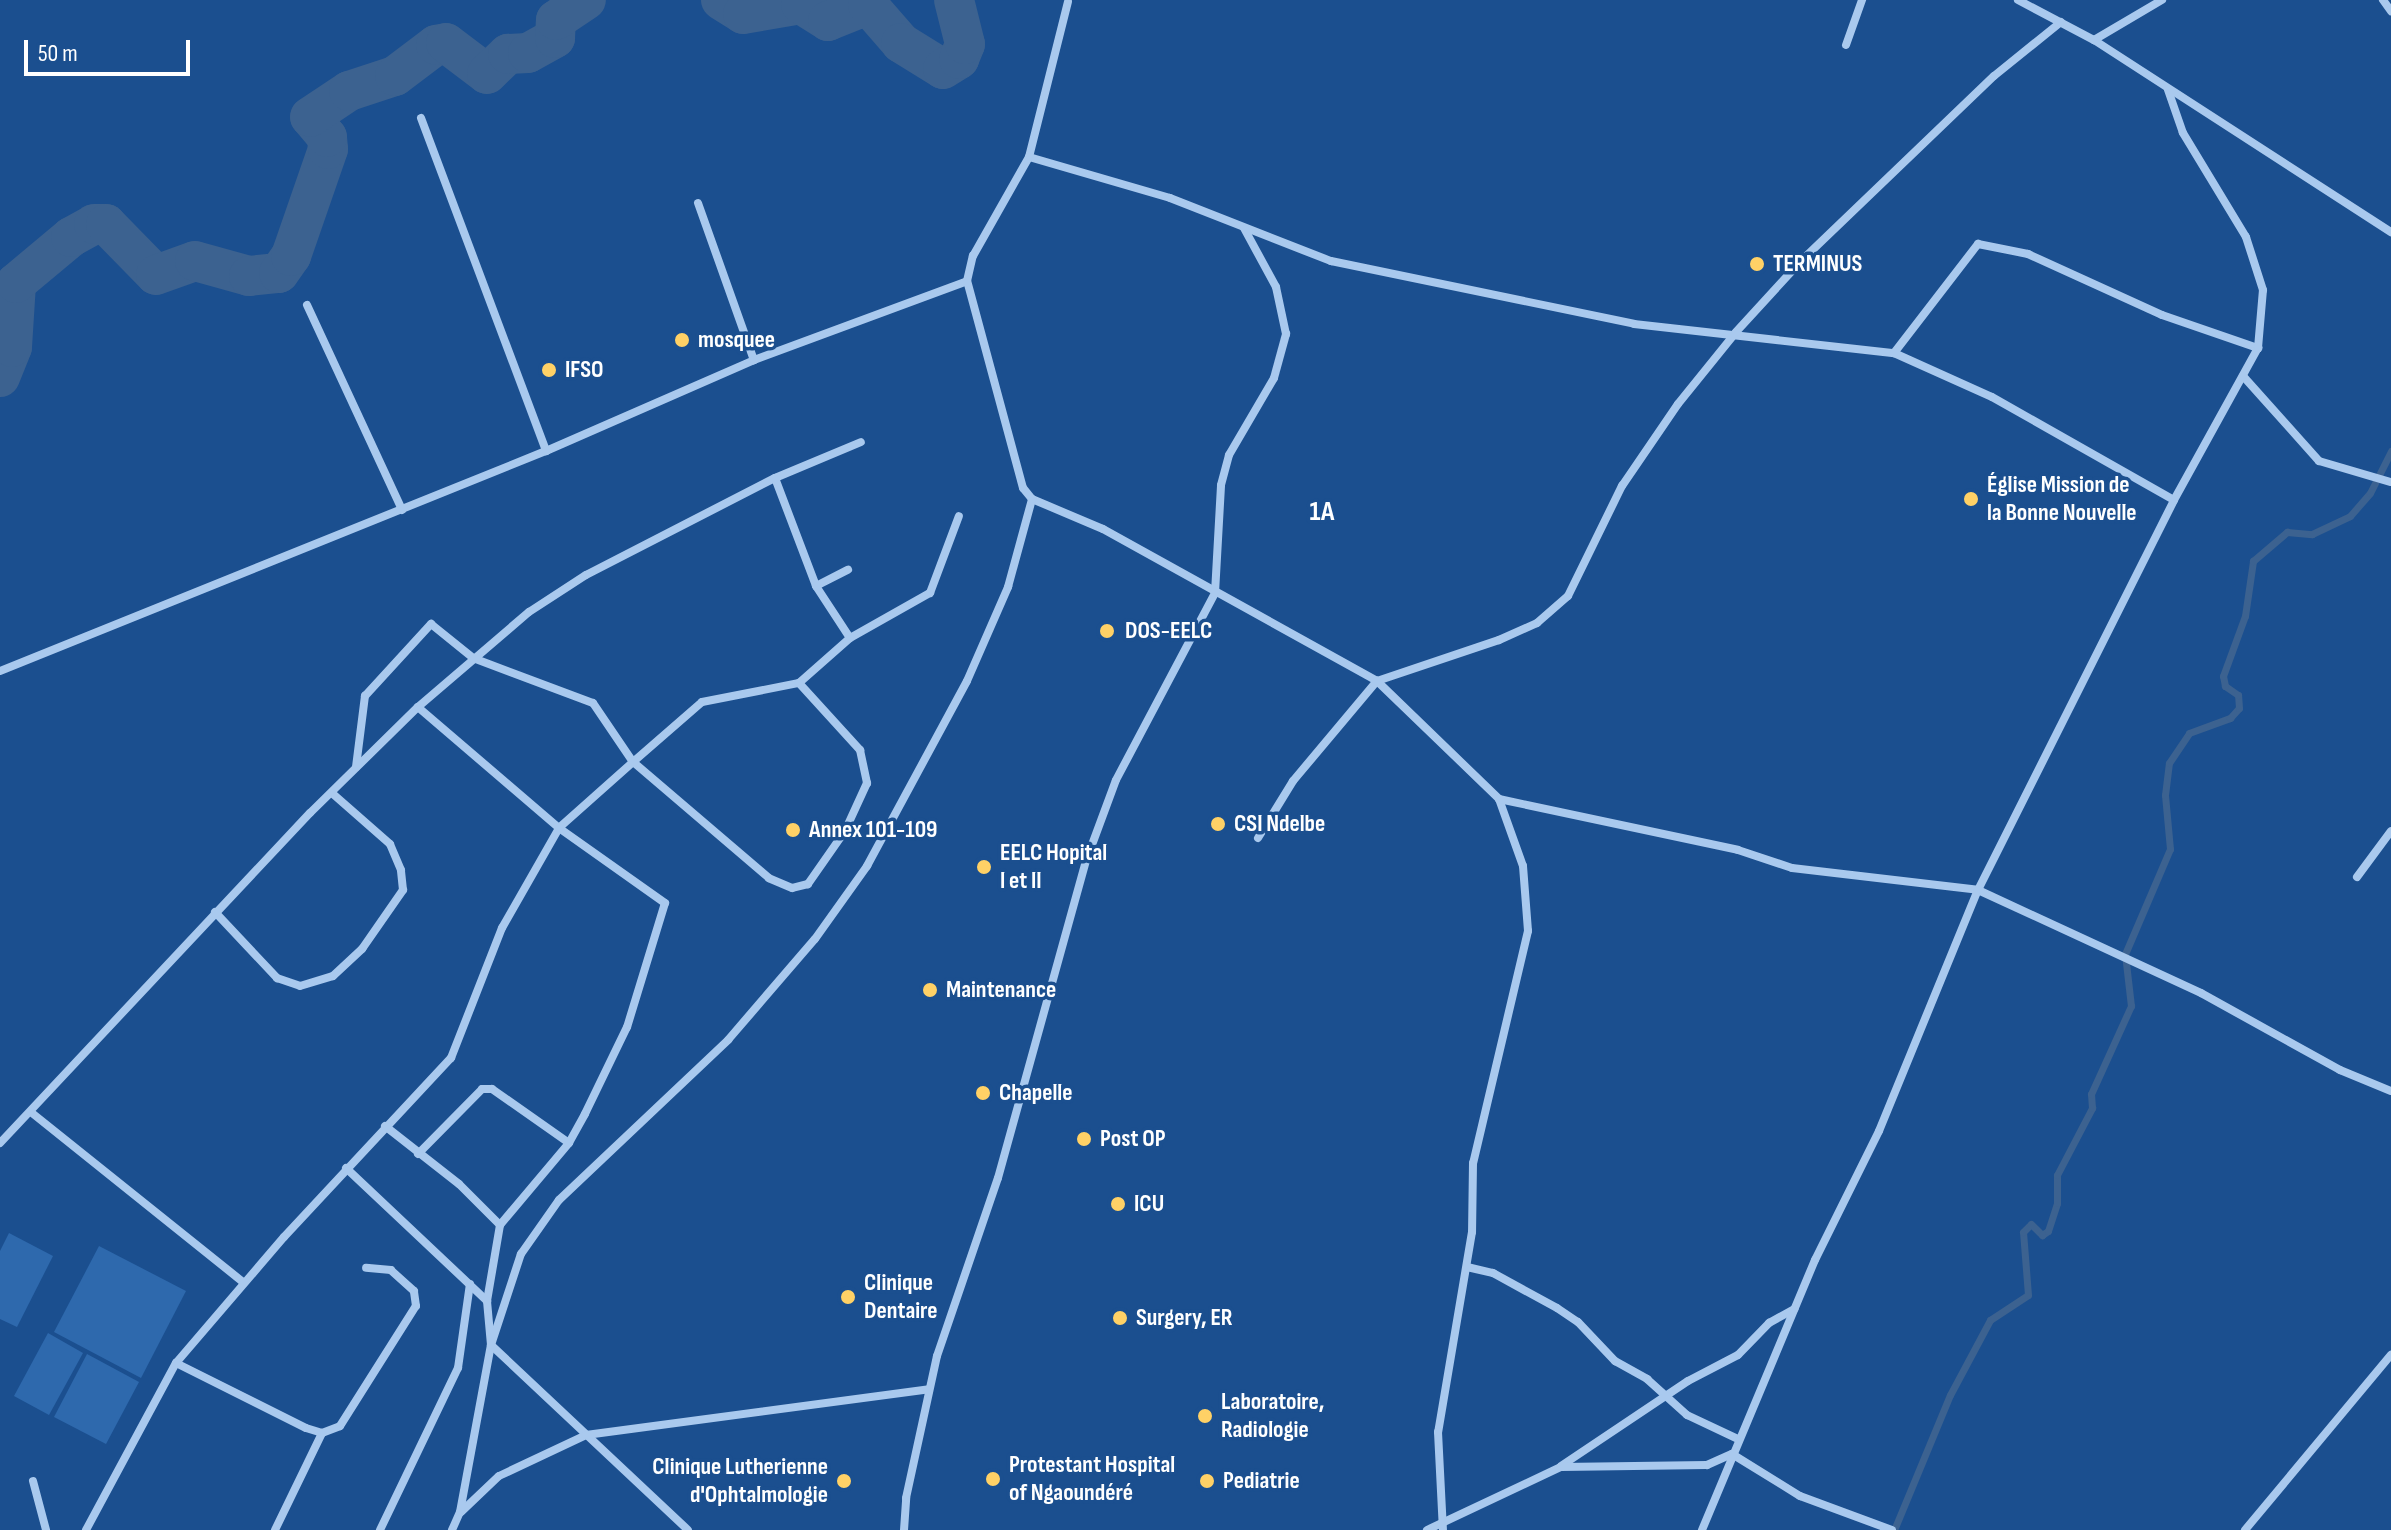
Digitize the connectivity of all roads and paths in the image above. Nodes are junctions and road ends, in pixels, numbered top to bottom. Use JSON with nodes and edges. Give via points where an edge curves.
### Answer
{"nodes":[{"id":1,"x":1862,"y":0,"type":"edge"},
{"id":2,"x":2018,"y":0,"type":"edge"},
{"id":3,"x":2162,"y":0,"type":"edge"},
{"id":4,"x":2383,"y":0,"type":"edge"},
{"id":5,"x":1068,"y":2,"type":"edge"},
{"id":6,"x":2391,"y":11,"type":"edge"},
{"id":7,"x":2061,"y":22,"type":"junction"},
{"id":8,"x":2094,"y":40,"type":"junction"},
{"id":9,"x":1846,"y":45,"type":"dead end"},
{"id":10,"x":2168,"y":90,"type":"junction"},
{"id":11,"x":421,"y":118,"type":"dead end"},
{"id":12,"x":1029,"y":157,"type":"junction"},
{"id":13,"x":698,"y":203,"type":"dead end"},
{"id":14,"x":1244,"y":228,"type":"junction"},
{"id":15,"x":2391,"y":232,"type":"edge"},
{"id":16,"x":967,"y":281,"type":"junction"},
{"id":17,"x":307,"y":305,"type":"dead end"},
{"id":18,"x":1736,"y":332,"type":"junction"},
{"id":19,"x":2258,"y":348,"type":"junction"},
{"id":20,"x":1894,"y":353,"type":"junction"},
{"id":21,"x":754,"y":360,"type":"junction"},
{"id":22,"x":2243,"y":376,"type":"junction"},
{"id":23,"x":861,"y":442,"type":"dead end"},
{"id":24,"x":546,"y":451,"type":"junction"},
{"id":25,"x":775,"y":478,"type":"junction"},
{"id":26,"x":2391,"y":482,"type":"edge"},
{"id":27,"x":1032,"y":499,"type":"junction"},
{"id":28,"x":2174,"y":500,"type":"junction"},
{"id":29,"x":402,"y":510,"type":"junction"},
{"id":30,"x":959,"y":516,"type":"dead end"},
{"id":31,"x":848,"y":570,"type":"dead end"},
{"id":32,"x":816,"y":586,"type":"junction"},
{"id":33,"x":1215,"y":593,"type":"junction"},
{"id":34,"x":850,"y":638,"type":"junction"},
{"id":35,"x":473,"y":658,"type":"junction"},
{"id":36,"x":0,"y":671,"type":"edge"},
{"id":37,"x":1377,"y":681,"type":"junction"},
{"id":38,"x":799,"y":683,"type":"junction"},
{"id":39,"x":418,"y":707,"type":"junction"},
{"id":40,"x":633,"y":762,"type":"junction"},
{"id":41,"x":356,"y":767,"type":"junction"},
{"id":42,"x":332,"y":793,"type":"junction"},
{"id":43,"x":1499,"y":799,"type":"junction"},
{"id":44,"x":559,"y":828,"type":"junction"},
{"id":45,"x":2391,"y":831,"type":"edge"},
{"id":46,"x":1258,"y":838,"type":"dead end"},
{"id":47,"x":2357,"y":877,"type":"dead end"},
{"id":48,"x":1978,"y":890,"type":"junction"},
{"id":49,"x":215,"y":912,"type":"junction"},
{"id":50,"x":2391,"y":1091,"type":"edge"},
{"id":51,"x":32,"y":1113,"type":"junction"},
{"id":52,"x":385,"y":1126,"type":"junction"},
{"id":53,"x":0,"y":1143,"type":"edge"},
{"id":54,"x":569,"y":1143,"type":"junction"},
{"id":55,"x":418,"y":1154,"type":"junction"},
{"id":56,"x":346,"y":1168,"type":"junction"},
{"id":57,"x":500,"y":1225,"type":"junction"},
{"id":58,"x":1467,"y":1267,"type":"junction"},
{"id":59,"x":366,"y":1268,"type":"dead end"},
{"id":60,"x":243,"y":1282,"type":"junction"},
{"id":61,"x":470,"y":1284,"type":"junction"},
{"id":62,"x":487,"y":1301,"type":"junction"},
{"id":63,"x":1794,"y":1309,"type":"junction"},
{"id":64,"x":491,"y":1345,"type":"junction"},
{"id":65,"x":2391,"y":1355,"type":"edge"},
{"id":66,"x":176,"y":1363,"type":"junction"},
{"id":67,"x":929,"y":1389,"type":"junction"},
{"id":68,"x":1664,"y":1397,"type":"junction"},
{"id":69,"x":322,"y":1433,"type":"junction"},
{"id":70,"x":586,"y":1435,"type":"junction"},
{"id":71,"x":1738,"y":1439,"type":"junction"},
{"id":72,"x":1732,"y":1454,"type":"junction"},
{"id":73,"x":1561,"y":1467,"type":"junction"},
{"id":74,"x":33,"y":1481,"type":"dead end"},
{"id":75,"x":460,"y":1512,"type":"junction"},
{"id":76,"x":1443,"y":1520,"type":"junction"},
{"id":77,"x":46,"y":1530,"type":"edge"},
{"id":78,"x":86,"y":1530,"type":"edge"},
{"id":79,"x":275,"y":1530,"type":"edge"},
{"id":80,"x":380,"y":1530,"type":"edge"},
{"id":81,"x":452,"y":1530,"type":"edge"},
{"id":82,"x":688,"y":1530,"type":"edge"},
{"id":83,"x":904,"y":1530,"type":"edge"},
{"id":84,"x":1427,"y":1530,"type":"edge"},
{"id":85,"x":1443,"y":1530,"type":"edge"},
{"id":86,"x":1702,"y":1530,"type":"edge"},
{"id":87,"x":1892,"y":1530,"type":"edge"},
{"id":88,"x":2245,"y":1530,"type":"edge"}],
"edges":[{"from":1,"to":9,"type":"street"},
{"from":2,"to":7,"type":"street"},
{"from":3,"to":8,"type":"street"},
{"from":4,"to":6,"type":"street"},
{"from":5,"to":12,"type":"street"},
{"from":7,"to":8,"type":"street"},
{"from":7,"to":18,"type":"street","via":[[1892,174]]},
{"from":8,"to":10,"type":"street"},
{"from":10,"to":15,"type":"street"},
{"from":10,"to":19,"type":"street","via":[[2183,133],[2246,237],[2263,290]]},
{"from":11,"to":24,"type":"street"},
{"from":12,"to":14,"type":"street","via":[[1170,198]]},
{"from":12,"to":16,"type":"street","via":[[973,256]]},
{"from":13,"to":21,"type":"street"},
{"from":14,"to":18,"type":"street","via":[[1331,261],[1401,276],[1634,324]]},
{"from":14,"to":33,"type":"street","via":[[1276,287],[1286,334],[1274,378],[1229,455],[1221,485]]},
{"from":16,"to":21,"type":"street"},
{"from":16,"to":27,"type":"street","via":[[1023,488]]},
{"from":17,"to":29,"type":"street"},
{"from":18,"to":20,"type":"street"},
{"from":18,"to":37,"type":"street","via":[[1622,486],[1568,596],[1537,623],[1499,640]]},
{"from":19,"to":20,"type":"street","via":[[2162,315],[2028,254],[1978,244]]},
{"from":19,"to":22,"type":"street"},
{"from":20,"to":28,"type":"street","via":[[1992,397]]},
{"from":21,"to":24,"type":"street"},
{"from":22,"to":26,"type":"street","via":[[2319,461]]},
{"from":22,"to":28,"type":"street"},
{"from":23,"to":25,"type":"street"},
{"from":24,"to":29,"type":"street"},
{"from":25,"to":32,"type":"street"},
{"from":25,"to":35,"type":"street","via":[[586,575]]},
{"from":27,"to":33,"type":"street","via":[[1103,529]]},
{"from":27,"to":64,"type":"street","via":[[1008,587],[967,681],[867,866],[765,1001],[559,1200],[521,1254]]},
{"from":28,"to":48,"type":"street"},
{"from":29,"to":36,"type":"street"},
{"from":30,"to":34,"type":"street","via":[[930,593]]},
{"from":31,"to":32,"type":"street"},
{"from":32,"to":34,"type":"street"},
{"from":33,"to":37,"type":"street"},
{"from":33,"to":67,"type":"street","via":[[1116,780],[1086,861],[998,1178]]},
{"from":34,"to":38,"type":"street"},
{"from":35,"to":39,"type":"street"},
{"from":35,"to":40,"type":"street","via":[[593,703]]},
{"from":35,"to":41,"type":"street","via":[[431,624],[365,696]]},
{"from":37,"to":43,"type":"street"},
{"from":37,"to":46,"type":"street","via":[[1293,781]]},
{"from":38,"to":40,"type":"street","via":[[702,702]]},
{"from":38,"to":40,"type":"street","via":[[860,750],[867,783],[845,831],[808,884],[792,888],[769,878]]},
{"from":39,"to":41,"type":"street"},
{"from":39,"to":44,"type":"street"},
{"from":40,"to":44,"type":"street"},
{"from":41,"to":42,"type":"street"},
{"from":42,"to":49,"type":"street"},
{"from":42,"to":49,"type":"street","via":[[390,844],[401,870],[403,890],[362,949],[333,976],[300,986],[277,978]]},
{"from":43,"to":48,"type":"street","via":[[1723,847],[1792,868]]},
{"from":43,"to":58,"type":"street","via":[[1523,866],[1528,931],[1473,1163]]},
{"from":44,"to":52,"type":"street","via":[[502,928],[451,1058]]},
{"from":44,"to":54,"type":"street","via":[[665,903],[627,1027]]},
{"from":45,"to":47,"type":"street"},
{"from":48,"to":50,"type":"street","via":[[2201,993],[2340,1070]]},
{"from":48,"to":63,"type":"street","via":[[1879,1131]]},
{"from":49,"to":51,"type":"street"},
{"from":51,"to":53,"type":"street"},
{"from":51,"to":60,"type":"street"},
{"from":52,"to":55,"type":"street"},
{"from":52,"to":56,"type":"street"},
{"from":54,"to":55,"type":"street","via":[[492,1089],[482,1089]]},
{"from":54,"to":57,"type":"street"},
{"from":55,"to":57,"type":"street","via":[[459,1184]]},
{"from":56,"to":60,"type":"street"},
{"from":56,"to":61,"type":"street"},
{"from":57,"to":62,"type":"street"},
{"from":58,"to":68,"type":"street","via":[[1493,1273],[1568,1315],[1615,1361],[1647,1379]]},
{"from":58,"to":76,"type":"street","via":[[1438,1432]]},
{"from":59,"to":69,"type":"street","via":[[391,1270],[414,1291],[416,1306],[340,1426]]},
{"from":60,"to":66,"type":"street"},
{"from":61,"to":62,"type":"street"},
{"from":61,"to":80,"type":"street","via":[[458,1368]]},
{"from":62,"to":64,"type":"street"},
{"from":63,"to":68,"type":"street","via":[[1769,1323],[1738,1355]]},
{"from":63,"to":71,"type":"street"},
{"from":64,"to":70,"type":"street"},
{"from":64,"to":75,"type":"street"},
{"from":65,"to":88,"type":"street"},
{"from":66,"to":69,"type":"street"},
{"from":66,"to":78,"type":"street"},
{"from":67,"to":70,"type":"street"},
{"from":67,"to":83,"type":"street"},
{"from":68,"to":71,"type":"street"},
{"from":68,"to":73,"type":"street"},
{"from":69,"to":79,"type":"street"},
{"from":70,"to":75,"type":"street","via":[[499,1476]]},
{"from":70,"to":82,"type":"street"},
{"from":71,"to":72,"type":"street"},
{"from":72,"to":73,"type":"street","via":[[1707,1465]]},
{"from":72,"to":86,"type":"street"},
{"from":72,"to":87,"type":"street","via":[[1800,1496]]},
{"from":73,"to":76,"type":"street"},
{"from":74,"to":77,"type":"street"},
{"from":75,"to":81,"type":"street"},
{"from":76,"to":84,"type":"street"},
{"from":76,"to":85,"type":"street"}]}
